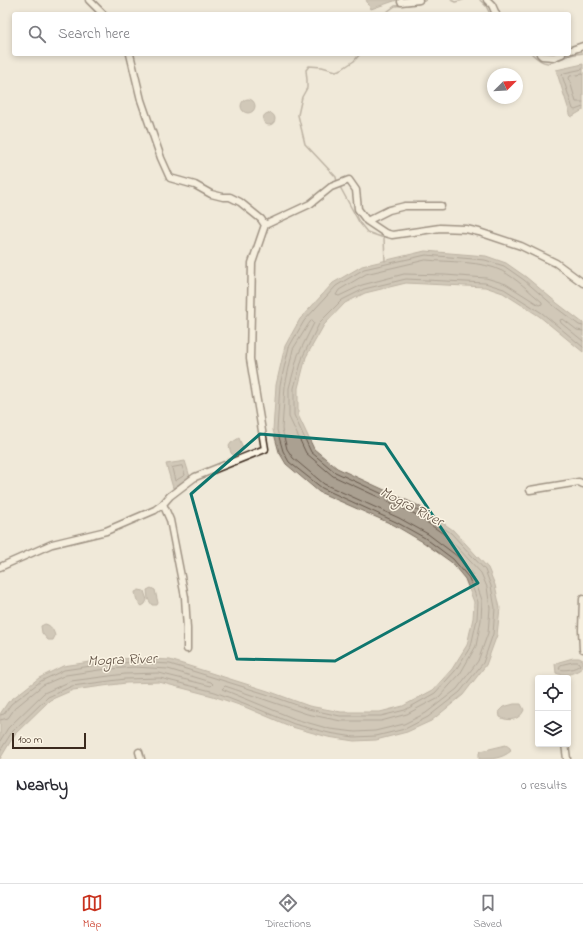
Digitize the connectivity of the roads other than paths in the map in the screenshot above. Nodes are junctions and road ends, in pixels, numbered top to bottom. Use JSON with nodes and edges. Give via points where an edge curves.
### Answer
{"nodes":[{"id":1,"x":89,"y":0,"type":"edge"},
{"id":2,"x":419,"y":0,"type":"edge"},
{"id":3,"x":487,"y":0,"type":"edge"},
{"id":4,"x":401,"y":2,"type":"dead end"},
{"id":5,"x":101,"y":12,"type":"edge"},
{"id":6,"x":495,"y":12,"type":"edge"},
{"id":7,"x":583,"y":46,"type":"edge"},
{"id":8,"x":571,"y":51,"type":"edge"},
{"id":9,"x":130,"y":56,"type":"edge"},
{"id":10,"x":542,"y":56,"type":"edge"},
{"id":11,"x":557,"y":56,"type":"edge"},
{"id":12,"x":441,"y":206,"type":"dead end"},
{"id":13,"x":367,"y":221,"type":"junction"},
{"id":14,"x":265,"y":225,"type":"junction"},
{"id":15,"x":583,"y":283,"type":"edge"},
{"id":16,"x":583,"y":484,"type":"edge"},
{"id":17,"x":530,"y":490,"type":"dead end"},
{"id":18,"x":163,"y":504,"type":"junction"},
{"id":19,"x":0,"y":567,"type":"edge"},
{"id":20,"x":583,"y":599,"type":"edge"},
{"id":21,"x":187,"y":649,"type":"dead end"},
{"id":22,"x":583,"y":649,"type":"edge"},
{"id":23,"x":565,"y":747,"type":"edge"},
{"id":24,"x":567,"y":759,"type":"edge"}],
"edges":[{"from":1,"to":5,"type":"street"},
{"from":2,"to":4,"type":"street"},
{"from":3,"to":6,"type":"street"},
{"from":7,"to":8,"type":"street"},
{"from":9,"to":14,"type":"street","via":[[141,100],[170,178],[195,185],[223,198],[230,197],[240,202]]},
{"from":10,"to":11,"type":"street"},
{"from":12,"to":13,"type":"street","via":[[405,206],[389,210]]},
{"from":13,"to":14,"type":"street","via":[[358,209],[356,190],[349,180],[331,186],[310,204]]},
{"from":13,"to":15,"type":"street","via":[[392,235],[440,228],[479,232],[521,246],[556,263]]},
{"from":14,"to":18,"type":"street","via":[[252,263],[250,360],[265,449],[195,477]]},
{"from":16,"to":17,"type":"street","via":[[579,482]]},
{"from":18,"to":19,"type":"street","via":[[106,531],[52,544]]},
{"from":18,"to":21,"type":"street","via":[[170,520],[184,590]]},
{"from":20,"to":22,"type":"street"},
{"from":23,"to":24,"type":"street"}]}
